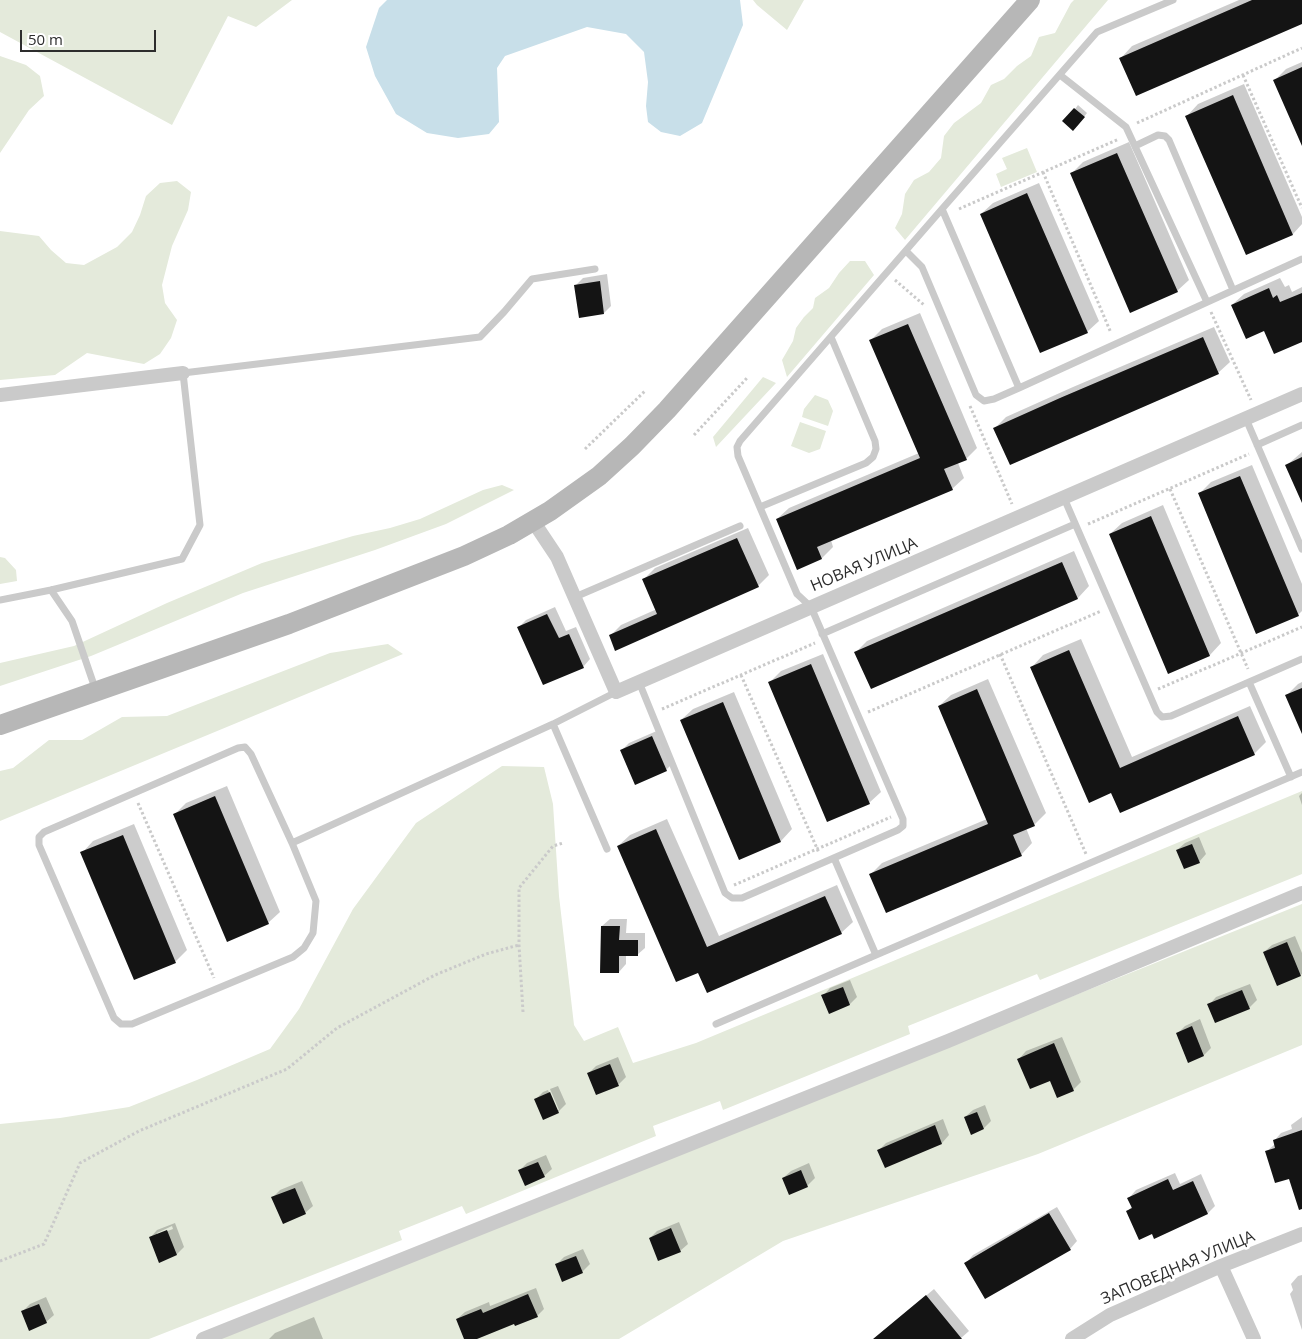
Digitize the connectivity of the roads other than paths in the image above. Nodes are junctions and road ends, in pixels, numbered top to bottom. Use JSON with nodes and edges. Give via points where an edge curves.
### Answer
{"nodes":[{"id":1,"x":1030,"y":0,"type":"edge"},
{"id":2,"x":1173,"y":0,"type":"edge"},
{"id":3,"x":1060,"y":74,"type":"junction"},
{"id":4,"x":1135,"y":146,"type":"junction"},
{"id":5,"x":942,"y":209,"type":"junction"},
{"id":6,"x":906,"y":251,"type":"junction"},
{"id":7,"x":1302,"y":259,"type":"edge"},
{"id":8,"x":595,"y":269,"type":"dead end"},
{"id":9,"x":1233,"y":290,"type":"junction"},
{"id":10,"x":1206,"y":302,"type":"junction"},
{"id":11,"x":831,"y":337,"type":"junction"},
{"id":12,"x":183,"y":373,"type":"junction"},
{"id":13,"x":1019,"y":388,"type":"junction"},
{"id":14,"x":1302,"y":394,"type":"edge"},
{"id":15,"x":0,"y":395,"type":"edge"},
{"id":16,"x":1252,"y":416,"type":"junction"},
{"id":17,"x":1302,"y":425,"type":"edge"},
{"id":18,"x":1258,"y":447,"type":"junction"},
{"id":19,"x":1064,"y":498,"type":"junction"},
{"id":20,"x":760,"y":507,"type":"junction"},
{"id":21,"x":533,"y":521,"type":"junction"},
{"id":22,"x":740,"y":526,"type":"dead end"},
{"id":23,"x":1076,"y":526,"type":"junction"},
{"id":24,"x":1302,"y":550,"type":"edge"},
{"id":25,"x":51,"y":590,"type":"junction"},
{"id":26,"x":575,"y":597,"type":"junction"},
{"id":27,"x":0,"y":600,"type":"edge"},
{"id":28,"x":811,"y":607,"type":"junction"},
{"id":29,"x":823,"y":636,"type":"junction"},
{"id":30,"x":1302,"y":659,"type":"edge"},
{"id":31,"x":1251,"y":681,"type":"junction"},
{"id":32,"x":640,"y":682,"type":"junction"},
{"id":33,"x":96,"y":691,"type":"junction"},
{"id":34,"x":616,"y":692,"type":"junction"},
{"id":35,"x":553,"y":724,"type":"junction"},
{"id":36,"x":0,"y":725,"type":"edge"},
{"id":37,"x":1302,"y":772,"type":"edge"},
{"id":38,"x":1291,"y":777,"type":"junction"},
{"id":39,"x":292,"y":843,"type":"junction"},
{"id":40,"x":607,"y":849,"type":"dead end"},
{"id":41,"x":834,"y":858,"type":"junction"},
{"id":42,"x":1302,"y":893,"type":"edge"},
{"id":43,"x":876,"y":955,"type":"junction"},
{"id":44,"x":716,"y":1024,"type":"dead end"},
{"id":45,"x":1302,"y":1234,"type":"edge"},
{"id":46,"x":1221,"y":1266,"type":"junction"},
{"id":47,"x":204,"y":1339,"type":"edge"},
{"id":48,"x":1072,"y":1339,"type":"edge"},
{"id":49,"x":1254,"y":1339,"type":"edge"}],
"edges":[{"from":1,"to":21,"type":"main road","via":[[667,410],[600,476]]},
{"from":2,"to":3,"type":"lane","via":[[1097,32]]},
{"from":3,"to":4,"type":"lane","via":[[1126,127]]},
{"from":3,"to":5,"type":"lane"},
{"from":4,"to":9,"type":"lane","via":[[1158,135],[1169,140]]},
{"from":4,"to":10,"type":"lane"},
{"from":5,"to":6,"type":"lane"},
{"from":5,"to":13,"type":"lane"},
{"from":6,"to":11,"type":"lane"},
{"from":6,"to":13,"type":"lane","via":[[922,267],[976,395],[984,400],[994,399]]},
{"from":7,"to":9,"type":"lane"},
{"from":8,"to":12,"type":"lane","via":[[532,279],[480,337]]},
{"from":9,"to":10,"type":"lane"},
{"from":10,"to":13,"type":"lane"},
{"from":11,"to":20,"type":"lane","via":[[740,441],[738,456]]},
{"from":11,"to":20,"type":"lane","via":[[875,441],[873,457],[866,463]]},
{"from":12,"to":15,"type":"street"},
{"from":12,"to":25,"type":"lane","via":[[200,525],[182,559]]},
{"from":14,"to":16,"type":"street","name":"НОВАЯ УЛИЦА"},
{"from":16,"to":18,"type":"lane"},
{"from":16,"to":19,"type":"street","name":"НОВАЯ УЛИЦА"},
{"from":17,"to":18,"type":"lane"},
{"from":18,"to":24,"type":"lane"},
{"from":19,"to":23,"type":"lane"},
{"from":19,"to":28,"type":"street","name":"НОВАЯ УЛИЦА"},
{"from":20,"to":28,"type":"lane","via":[[797,594]]},
{"from":21,"to":26,"type":"street","via":[[557,557]]},
{"from":21,"to":33,"type":"main road","via":[[464,556],[289,624]]},
{"from":22,"to":26,"type":"lane"},
{"from":23,"to":29,"type":"lane"},
{"from":23,"to":31,"type":"lane","via":[[1157,712],[1162,717]]},
{"from":25,"to":27,"type":"lane"},
{"from":25,"to":33,"type":"lane","via":[[72,621]]},
{"from":26,"to":34,"type":"street"},
{"from":28,"to":29,"type":"lane"},
{"from":28,"to":32,"type":"street","name":"НОВАЯ УЛИЦА"},
{"from":29,"to":41,"type":"lane","via":[[903,818],[903,826],[898,830]]},
{"from":30,"to":31,"type":"lane"},
{"from":31,"to":38,"type":"lane"},
{"from":32,"to":34,"type":"street","name":"НОВАЯ УЛИЦА"},
{"from":32,"to":41,"type":"lane","via":[[724,889],[732,898],[742,898]]},
{"from":33,"to":36,"type":"main road"},
{"from":34,"to":35,"type":"lane"},
{"from":35,"to":39,"type":"lane"},
{"from":35,"to":40,"type":"lane"},
{"from":37,"to":38,"type":"lane"},
{"from":38,"to":43,"type":"lane"},
{"from":39,"to":39,"type":"lane","via":[[246,748],[238,748],[44,832],[39,837],[39,845],[114,1018],[121,1024],[132,1024],[219,988],[293,957],[304,948],[313,933],[316,901]]},
{"from":41,"to":43,"type":"lane"},
{"from":42,"to":47,"type":"street","via":[[948,1041]]},
{"from":43,"to":44,"type":"lane"},
{"from":45,"to":46,"type":"street","name":"ЗАПОВЕДНАЯ УЛИЦА"},
{"from":46,"to":48,"type":"street","name":"ЗАПОВЕДНАЯ УЛИЦА","via":[[1110,1315]]},
{"from":46,"to":49,"type":"street"}]}
